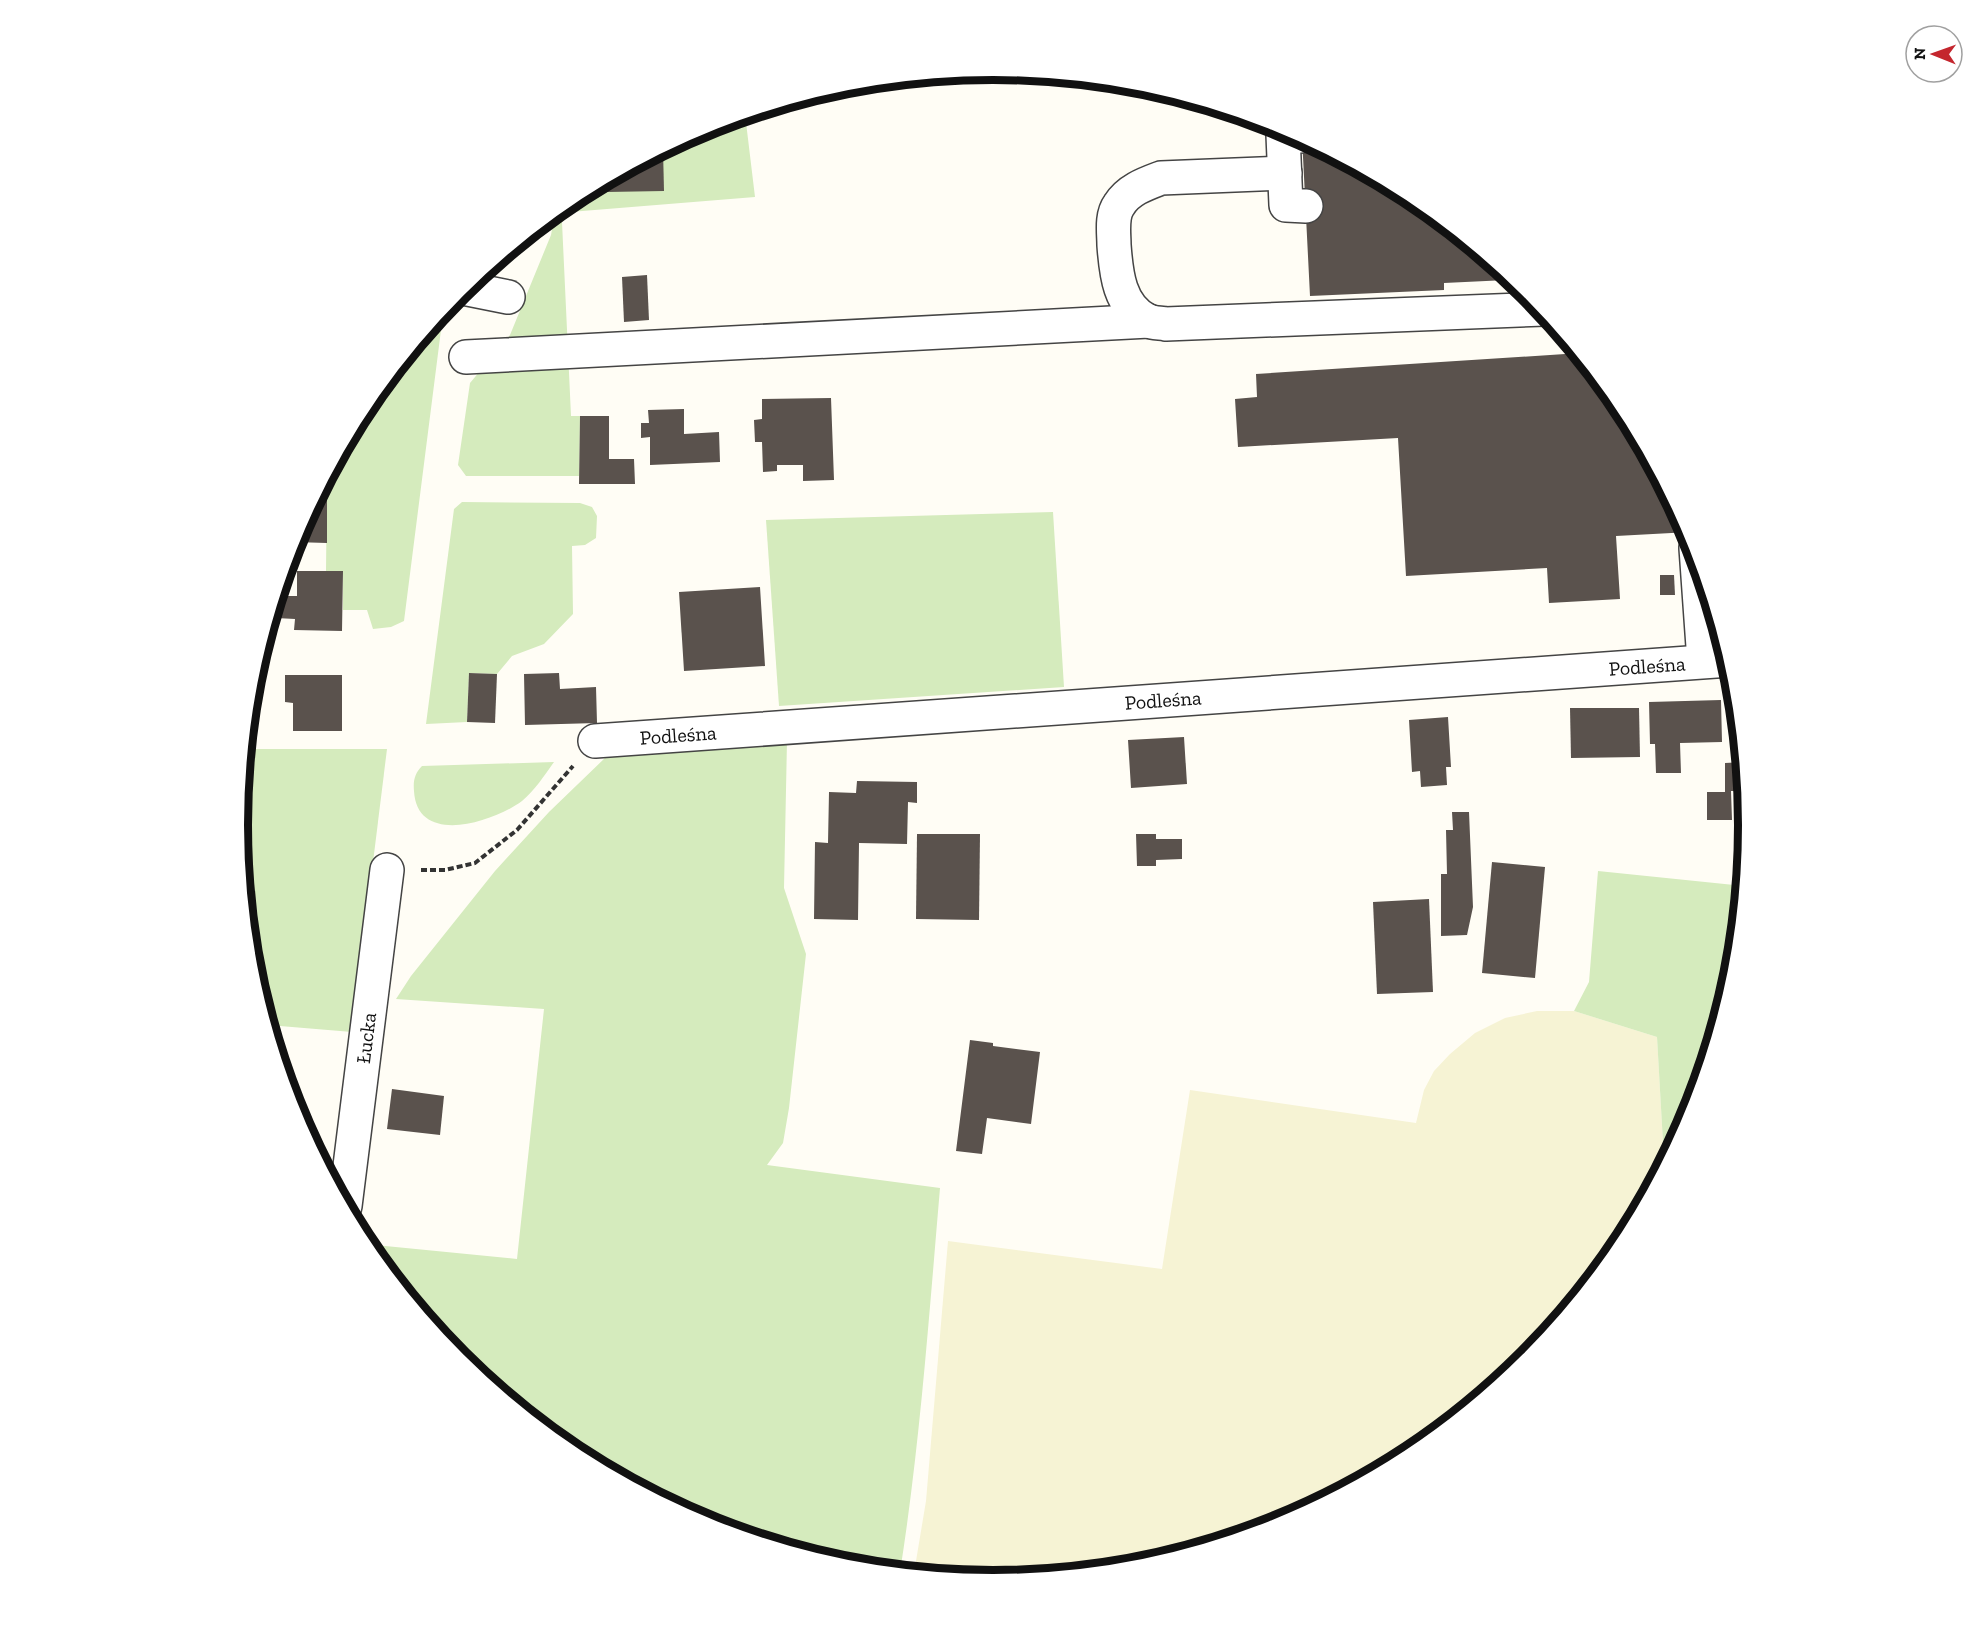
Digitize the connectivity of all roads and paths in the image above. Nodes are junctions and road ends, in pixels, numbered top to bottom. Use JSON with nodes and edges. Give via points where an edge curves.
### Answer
{"nodes":[{"id":1,"x":1296,"y":171,"type":"edge"},
{"id":2,"x":475,"y":290,"type":"edge"},
{"id":3,"x":508,"y":297,"type":"dead end"},
{"id":4,"x":1532,"y":309,"type":"edge"},
{"id":5,"x":1149,"y":321,"type":"junction"},
{"id":6,"x":466,"y":357,"type":"dead end"},
{"id":7,"x":1707,"y":609,"type":"edge"},
{"id":8,"x":1717,"y":661,"type":"edge"},
{"id":9,"x":595,"y":741,"type":"joint"},
{"id":10,"x":387,"y":870,"type":"joint"},
{"id":11,"x":346,"y":1195,"type":"edge"}],
"edges":[{"from":1,"to":5,"type":"street","via":[[1161,178],[1128,194],[1118,206],[1113,224],[1116,274],[1134,310]]},
{"from":2,"to":3,"type":"street"},
{"from":4,"to":5,"type":"street","via":[[1166,324]]},
{"from":5,"to":6,"type":"street"},
{"from":7,"to":8,"type":"street"},
{"from":8,"to":9,"type":"street","name":"Podleśna"},
{"from":9,"to":10,"type":"path","via":[[517,830],[475,863],[445,870]]},
{"from":10,"to":11,"type":"street","name":"Łucka"}]}
